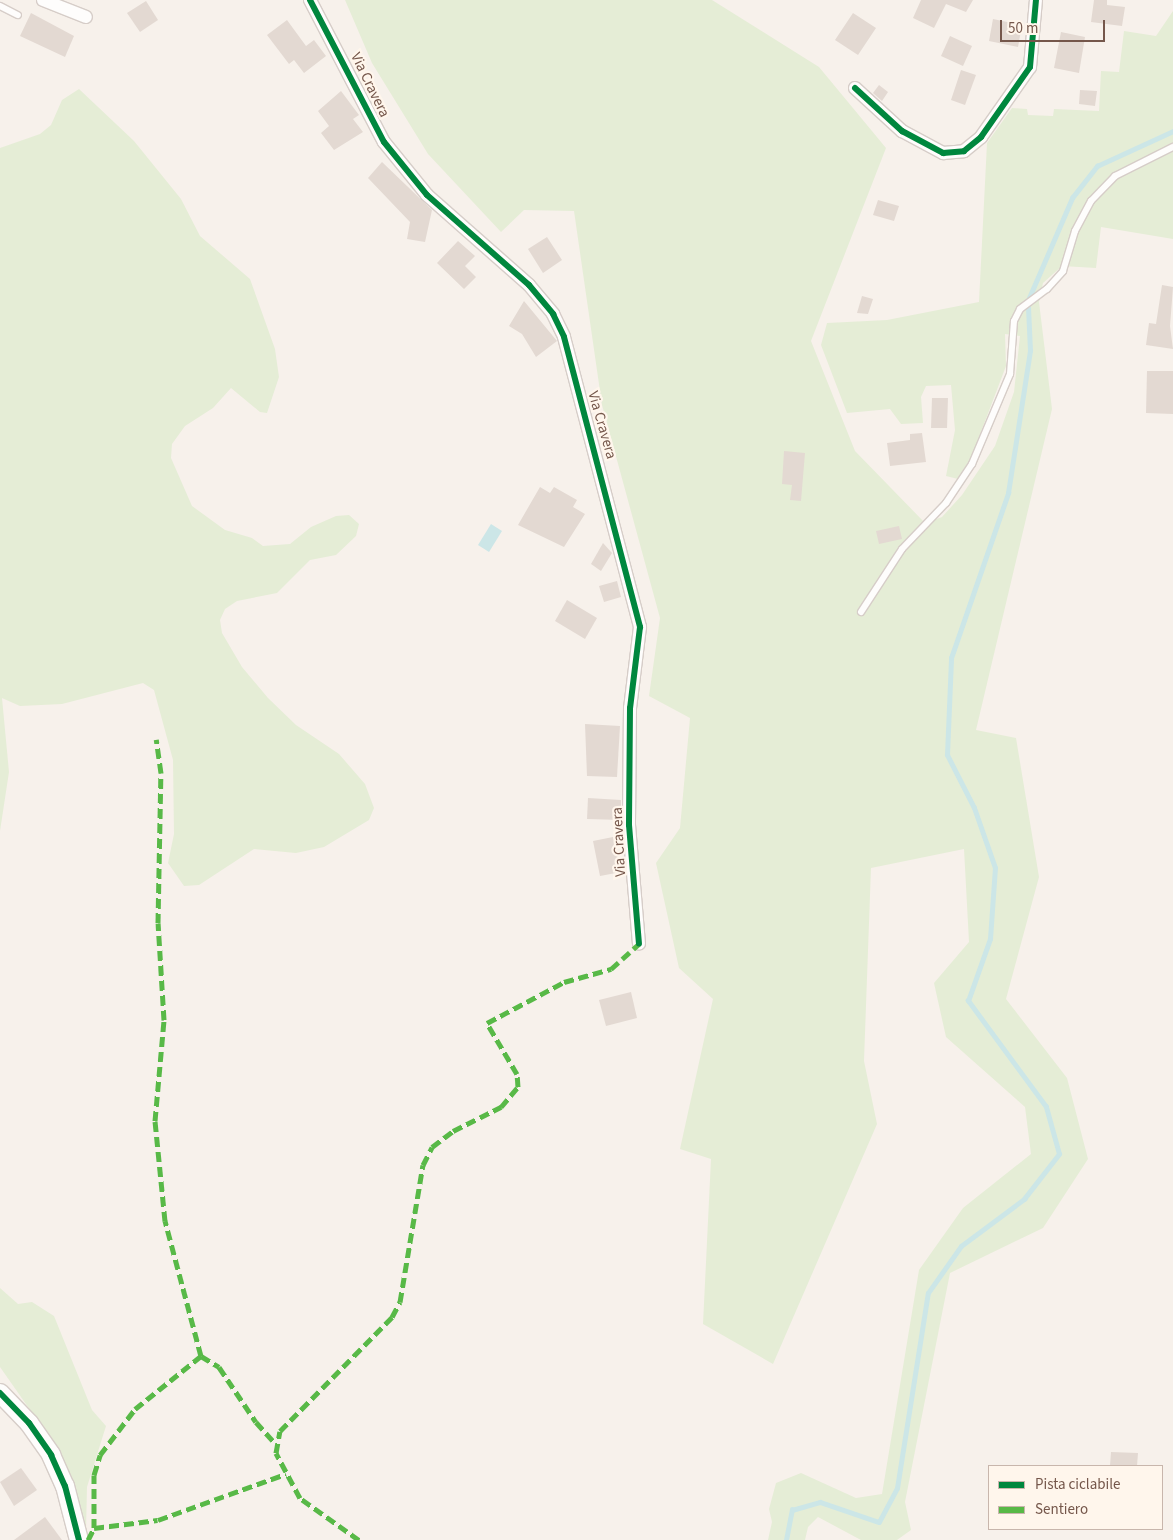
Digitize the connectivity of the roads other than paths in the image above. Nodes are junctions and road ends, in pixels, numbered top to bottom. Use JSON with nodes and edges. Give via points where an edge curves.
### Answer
{"nodes":[{"id":1,"x":43,"y":0,"type":"edge"},
{"id":2,"x":310,"y":0,"type":"edge"},
{"id":3,"x":1036,"y":0,"type":"edge"},
{"id":4,"x":0,"y":6,"type":"edge"},
{"id":5,"x":18,"y":15,"type":"dead end"},
{"id":6,"x":86,"y":17,"type":"dead end"},
{"id":7,"x":854,"y":88,"type":"dead end"},
{"id":8,"x":1173,"y":147,"type":"edge"},
{"id":9,"x":860,"y":612,"type":"dead end"},
{"id":10,"x":639,"y":944,"type":"dead end"},
{"id":11,"x":0,"y":1393,"type":"edge"},
{"id":12,"x":79,"y":1540,"type":"edge"}],
"edges":[{"from":1,"to":6,"type":"street"},
{"from":2,"to":10,"type":"street","name":"Via Cravera","via":[[384,142],[434,202],[529,286],[553,314],[564,337],[640,627],[630,708],[629,825]]},
{"from":3,"to":7,"type":"street","via":[[1030,68],[981,137],[964,152],[943,154],[902,131]]},
{"from":4,"to":5,"type":"lane"},
{"from":8,"to":9,"type":"lane","via":[[1115,176],[1090,201],[1075,231],[1063,271],[1047,289],[1020,308],[1014,321],[1010,374],[972,464],[946,503],[902,549]]},
{"from":11,"to":12,"type":"street","via":[[51,1455],[65,1486]]}]}
